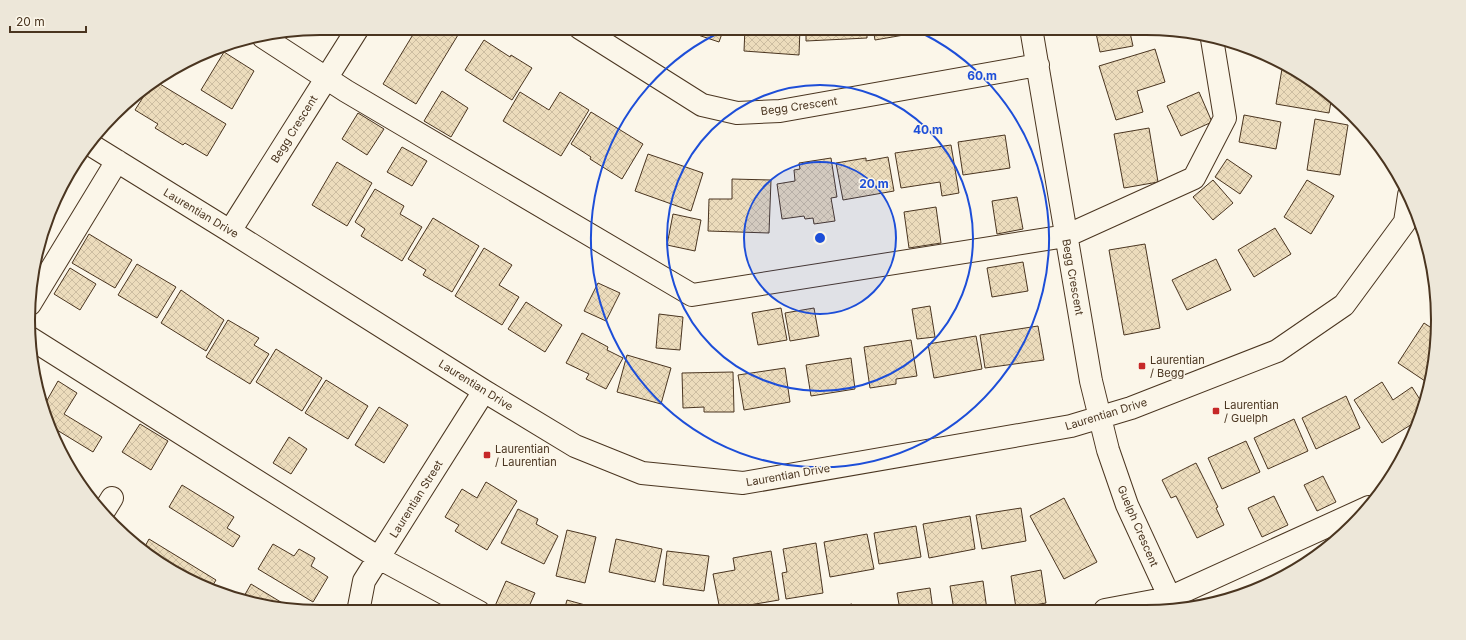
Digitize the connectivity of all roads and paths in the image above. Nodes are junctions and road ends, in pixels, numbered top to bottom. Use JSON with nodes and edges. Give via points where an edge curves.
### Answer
{"nodes":[{"id":1,"x":354,"y":35,"type":"edge"},
{"id":2,"x":591,"y":35,"type":"edge"},
{"id":3,"x":1032,"y":35,"type":"edge"},
{"id":4,"x":267,"y":40,"type":"edge"},
{"id":5,"x":1213,"y":43,"type":"edge"},
{"id":6,"x":1038,"y":65,"type":"junction"},
{"id":7,"x":326,"y":79,"type":"junction"},
{"id":8,"x":94,"y":147,"type":"edge"},
{"id":9,"x":117,"y":161,"type":"junction"},
{"id":10,"x":1408,"y":208,"type":"edge"},
{"id":11,"x":230,"y":231,"type":"junction"},
{"id":12,"x":1066,"y":236,"type":"junction"},
{"id":13,"x":36,"y":293,"type":"edge"},
{"id":14,"x":36,"y":342,"type":"edge"},
{"id":15,"x":484,"y":391,"type":"junction"},
{"id":16,"x":1100,"y":418,"type":"junction"},
{"id":17,"x":1355,"y":514,"type":"edge"},
{"id":18,"x":379,"y":558,"type":"junction"},
{"id":19,"x":1172,"y":604,"type":"edge"},
{"id":20,"x":359,"y":605,"type":"edge"},
{"id":21,"x":466,"y":605,"type":"edge"}],
"edges":[{"from":1,"to":7,"type":"street","name":"Begg Crescent"},
{"from":2,"to":6,"type":"street","name":"Begg Crescent","via":[[702,105],[737,114],[780,111]]},
{"from":3,"to":6,"type":"street","name":"Begg Crescent"},
{"from":4,"to":7,"type":"street"},
{"from":5,"to":12,"type":"street","via":[[1226,118],[1194,178]]},
{"from":6,"to":12,"type":"street","name":"Begg Crescent"},
{"from":7,"to":11,"type":"street","name":"Begg Crescent"},
{"from":7,"to":12,"type":"street","via":[[692,295]]},
{"from":8,"to":9,"type":"street","name":"Laurentian Drive"},
{"from":9,"to":11,"type":"street","name":"Laurentian Drive"},
{"from":9,"to":13,"type":"street"},
{"from":10,"to":16,"type":"street","name":"Laurentian Drive","via":[[1405,222],[1344,305],[1277,351]]},
{"from":11,"to":15,"type":"street","name":"Laurentian Drive"},
{"from":12,"to":16,"type":"street","name":"Begg Crescent","via":[[1091,381]]},
{"from":14,"to":18,"type":"street"},
{"from":15,"to":16,"type":"street","name":"Laurentian Drive","via":[[575,446],[642,473],[743,483],[1071,426]]},
{"from":15,"to":18,"type":"street","name":"Laurentian Street"},
{"from":16,"to":19,"type":"street","name":"Guelph Crescent","via":[[1126,505]]},
{"from":17,"to":19,"type":"street"},
{"from":18,"to":20,"type":"street","name":"Laurentian Street","via":[[364,581]]},
{"from":18,"to":21,"type":"street"}]}
